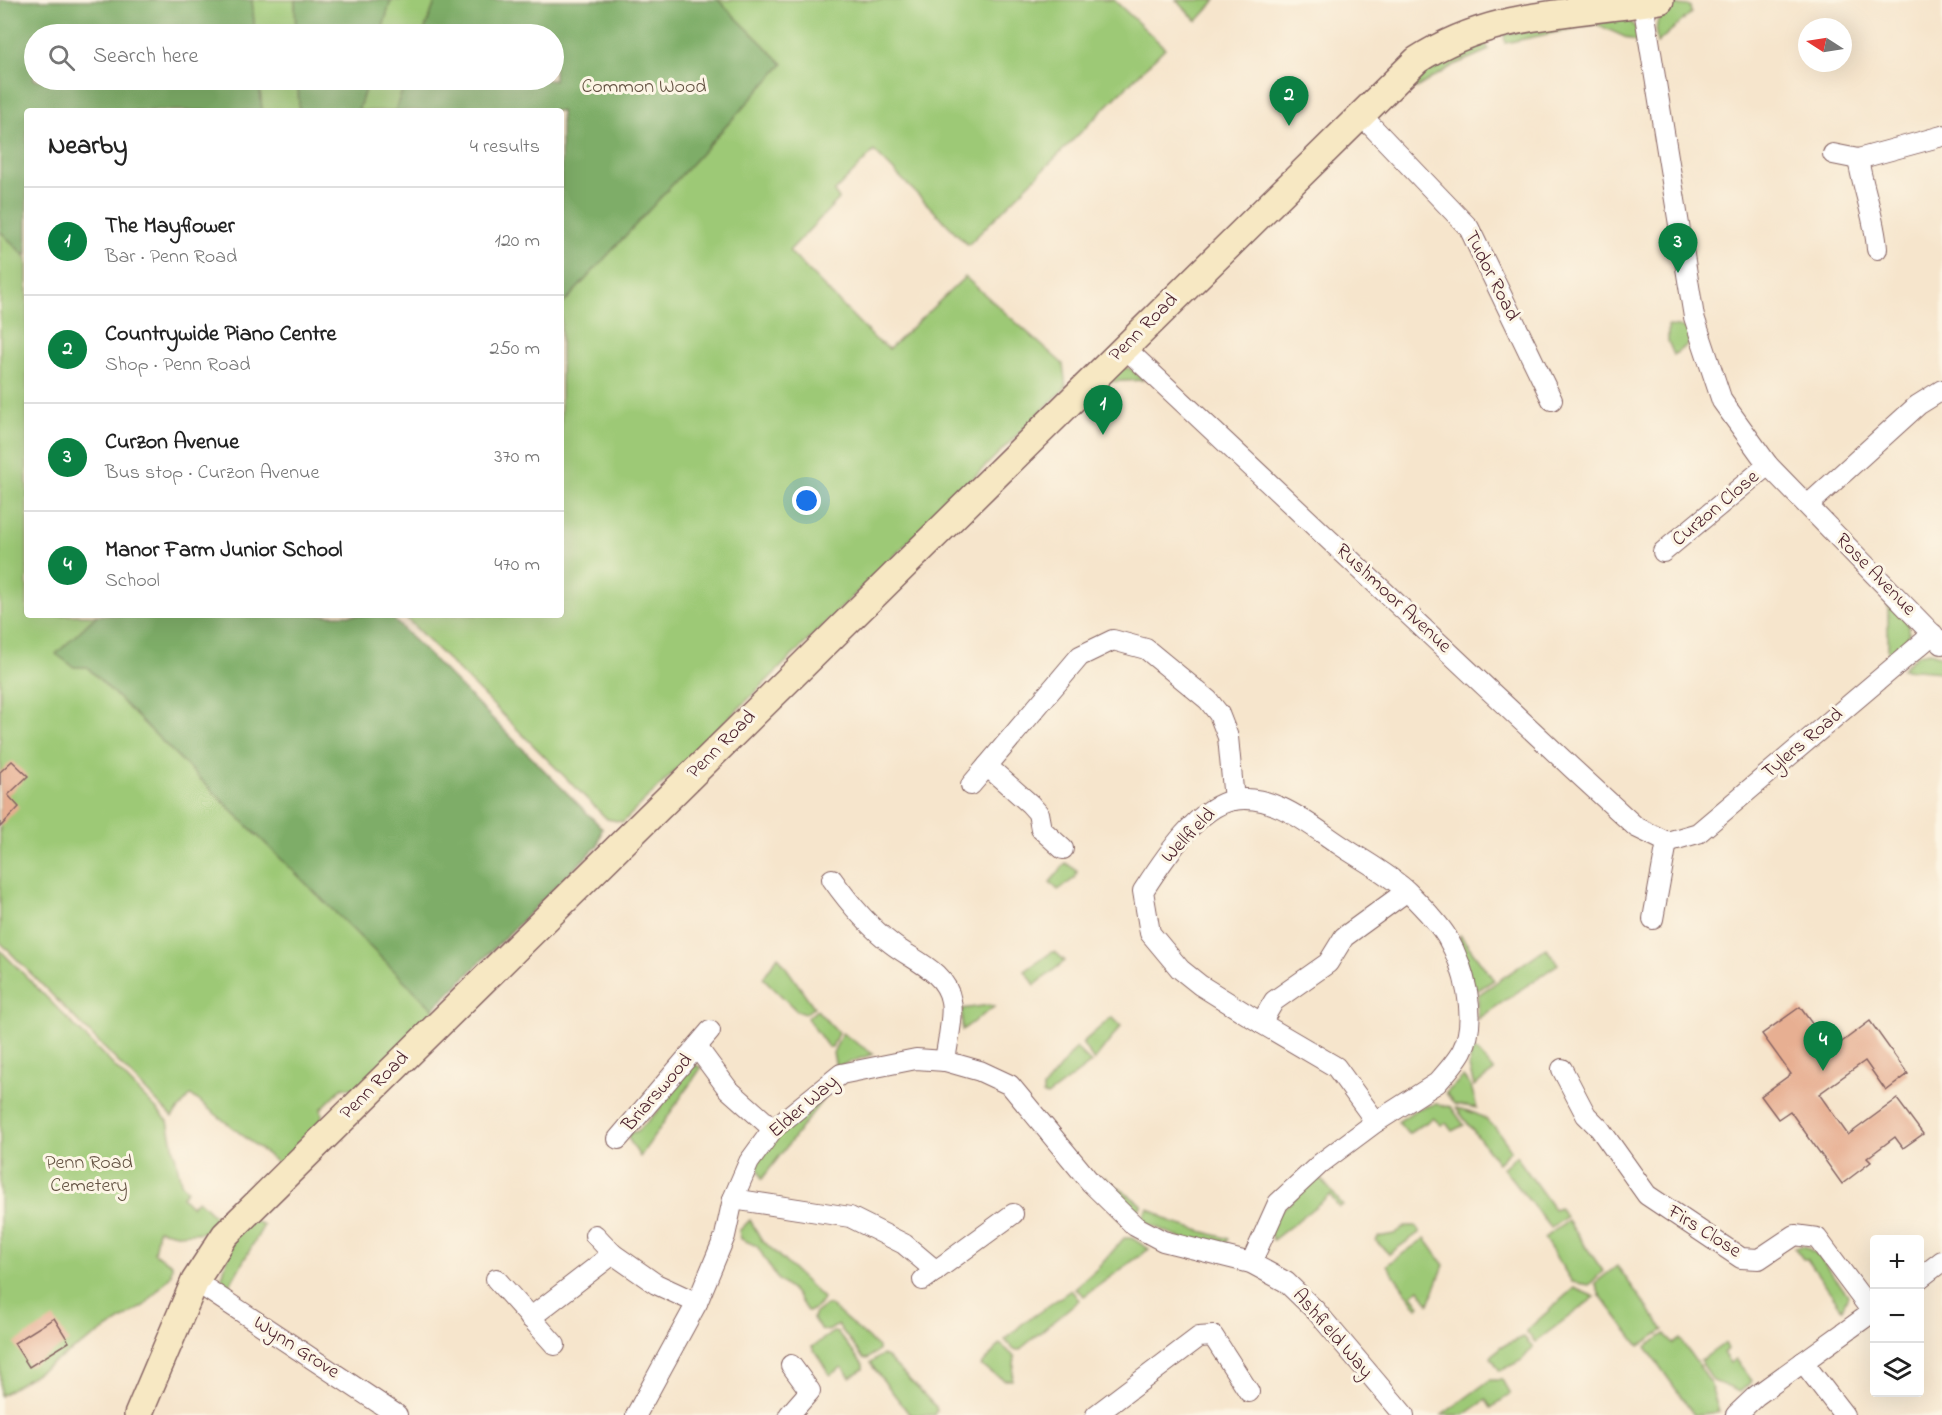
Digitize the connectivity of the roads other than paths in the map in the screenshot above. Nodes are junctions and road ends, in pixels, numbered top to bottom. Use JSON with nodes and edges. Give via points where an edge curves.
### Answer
{"nodes":[{"id":1,"x":1652,"y":2,"type":"edge"},
{"id":2,"x":1360,"y":114,"type":"junction"},
{"id":3,"x":1942,"y":136,"type":"edge"},
{"id":4,"x":1833,"y":154,"type":"dead end"},
{"id":5,"x":1858,"y":159,"type":"junction"},
{"id":6,"x":1877,"y":249,"type":"dead end"},
{"id":7,"x":1125,"y":348,"type":"junction"},
{"id":8,"x":1942,"y":390,"type":"edge"},
{"id":9,"x":1552,"y":400,"type":"dead end"},
{"id":10,"x":1768,"y":465,"type":"junction"},
{"id":11,"x":1808,"y":506,"type":"junction"},
{"id":12,"x":1663,"y":552,"type":"dead end"},
{"id":13,"x":1937,"y":639,"type":"edge"},
{"id":14,"x":987,"y":766,"type":"junction"},
{"id":15,"x":971,"y":785,"type":"dead end"},
{"id":16,"x":1234,"y":800,"type":"junction"},
{"id":17,"x":1667,"y":842,"type":"junction"},
{"id":18,"x":1063,"y":849,"type":"dead end"},
{"id":19,"x":832,"y":879,"type":"dead end"},
{"id":20,"x":1407,"y":891,"type":"junction"},
{"id":21,"x":1653,"y":920,"type":"dead end"},
{"id":22,"x":1261,"y":1023,"type":"junction"},
{"id":23,"x":710,"y":1031,"type":"dead end"},
{"id":24,"x":697,"y":1047,"type":"junction"},
{"id":25,"x":945,"y":1061,"type":"junction"},
{"id":26,"x":1562,"y":1069,"type":"dead end"},
{"id":27,"x":1376,"y":1122,"type":"junction"},
{"id":28,"x":773,"y":1129,"type":"junction"},
{"id":29,"x":618,"y":1139,"type":"dead end"},
{"id":30,"x":733,"y":1199,"type":"junction"},
{"id":31,"x":1013,"y":1214,"type":"dead end"},
{"id":32,"x":595,"y":1235,"type":"dead end"},
{"id":33,"x":613,"y":1254,"type":"junction"},
{"id":34,"x":1942,"y":1262,"type":"edge"},
{"id":35,"x":1251,"y":1263,"type":"junction"},
{"id":36,"x":1924,"y":1275,"type":"edge"},
{"id":37,"x":496,"y":1279,"type":"dead end"},
{"id":38,"x":195,"y":1281,"type":"junction"},
{"id":39,"x":697,"y":1303,"type":"junction"},
{"id":40,"x":1870,"y":1307,"type":"edge"},
{"id":41,"x":1870,"y":1315,"type":"edge"},
{"id":42,"x":530,"y":1318,"type":"junction"},
{"id":43,"x":555,"y":1345,"type":"dead end"},
{"id":44,"x":1803,"y":1362,"type":"junction"},
{"id":45,"x":791,"y":1365,"type":"dead end"},
{"id":46,"x":1249,"y":1392,"type":"dead end"},
{"id":47,"x":138,"y":1415,"type":"edge"},
{"id":48,"x":397,"y":1415,"type":"edge"},
{"id":49,"x":636,"y":1415,"type":"edge"},
{"id":50,"x":789,"y":1415,"type":"edge"},
{"id":51,"x":1096,"y":1415,"type":"edge"},
{"id":52,"x":1404,"y":1415,"type":"edge"},
{"id":53,"x":1736,"y":1415,"type":"edge"},
{"id":54,"x":1844,"y":1415,"type":"edge"}],
"edges":[{"from":1,"to":2,"type":"main road","name":"Penn Road","via":[[1555,12],[1496,23],[1463,35],[1417,60]]},
{"from":1,"to":10,"type":"street","name":"Rose Avenue","via":[[1694,317],[1722,401]]},
{"from":2,"to":7,"type":"main road","name":"Penn Road"},
{"from":2,"to":9,"type":"street","name":"Tudor Road","via":[[1469,228]]},
{"from":3,"to":5,"type":"street"},
{"from":4,"to":5,"type":"street"},
{"from":5,"to":6,"type":"street"},
{"from":7,"to":17,"type":"street","name":"Rushmoor Avenue","via":[[1573,770],[1636,827]]},
{"from":7,"to":38,"type":"main road","name":"Penn Road","via":[[225,1235]]},
{"from":8,"to":11,"type":"street","via":[[1918,405]]},
{"from":10,"to":11,"type":"street","name":"Rose Avenue"},
{"from":10,"to":12,"type":"street","name":"Curzon Close"},
{"from":11,"to":13,"type":"street","name":"Rose Avenue"},
{"from":13,"to":17,"type":"street","name":"Tylers Road","via":[[1698,833]]},
{"from":14,"to":15,"type":"street"},
{"from":14,"to":16,"type":"street","via":[[1080,656],[1113,640],[1146,649],[1208,700],[1219,714],[1228,737]]},
{"from":14,"to":18,"type":"street","via":[[1030,804],[1038,813],[1041,830]]},
{"from":16,"to":20,"type":"street","name":"Wellfield","via":[[1268,801]]},
{"from":16,"to":22,"type":"street","name":"Wellfield","via":[[1210,808],[1166,856],[1143,891],[1150,933],[1180,969]]},
{"from":17,"to":21,"type":"street"},
{"from":19,"to":25,"type":"street","via":[[851,906],[893,945],[914,956],[939,978],[951,1000]]},
{"from":20,"to":22,"type":"street","via":[[1344,937],[1328,963],[1274,1001]]},
{"from":20,"to":27,"type":"street","name":"Wellfield","via":[[1447,937],[1470,998],[1469,1029],[1463,1050],[1437,1083]]},
{"from":22,"to":27,"type":"street","name":"Wellfield","via":[[1336,1067]]},
{"from":23,"to":24,"type":"street","name":"Briarswood"},
{"from":24,"to":28,"type":"street","name":"Briarswood","via":[[728,1089]]},
{"from":24,"to":29,"type":"street","name":"Briarswood"},
{"from":25,"to":28,"type":"street","name":"Elder Way","via":[[907,1060],[841,1074]]},
{"from":25,"to":35,"type":"street","name":"Elder Way","via":[[1010,1085],[1091,1183],[1135,1226],[1180,1246]]},
{"from":26,"to":40,"type":"street","name":"Firs Close","via":[[1586,1115],[1647,1195],[1741,1258],[1759,1259],[1795,1235],[1817,1238]]},
{"from":27,"to":35,"type":"street","name":"Wellfield","via":[[1321,1163],[1278,1203]]},
{"from":28,"to":30,"type":"street","name":"Elder Way","via":[[749,1162]]},
{"from":30,"to":31,"type":"street","via":[[850,1217],[904,1244],[930,1276]]},
{"from":30,"to":39,"type":"street","name":"Elder Way","via":[[725,1236]]},
{"from":32,"to":33,"type":"street"},
{"from":33,"to":39,"type":"street","via":[[656,1284]]},
{"from":33,"to":42,"type":"street"},
{"from":34,"to":36,"type":"street"},
{"from":35,"to":52,"type":"street","name":"Ashfield Way","via":[[1286,1282],[1316,1311]]},
{"from":37,"to":42,"type":"street"},
{"from":38,"to":47,"type":"main road","name":"Penn Road"},
{"from":38,"to":48,"type":"street","name":"Wynn Grove"},
{"from":39,"to":49,"type":"street","name":"Elder Way"},
{"from":41,"to":44,"type":"street"},
{"from":42,"to":43,"type":"street"},
{"from":44,"to":53,"type":"street"},
{"from":44,"to":54,"type":"street"},
{"from":45,"to":50,"type":"street","via":[[810,1391]]},
{"from":46,"to":51,"type":"street","via":[[1213,1336],[1199,1337]]}]}
